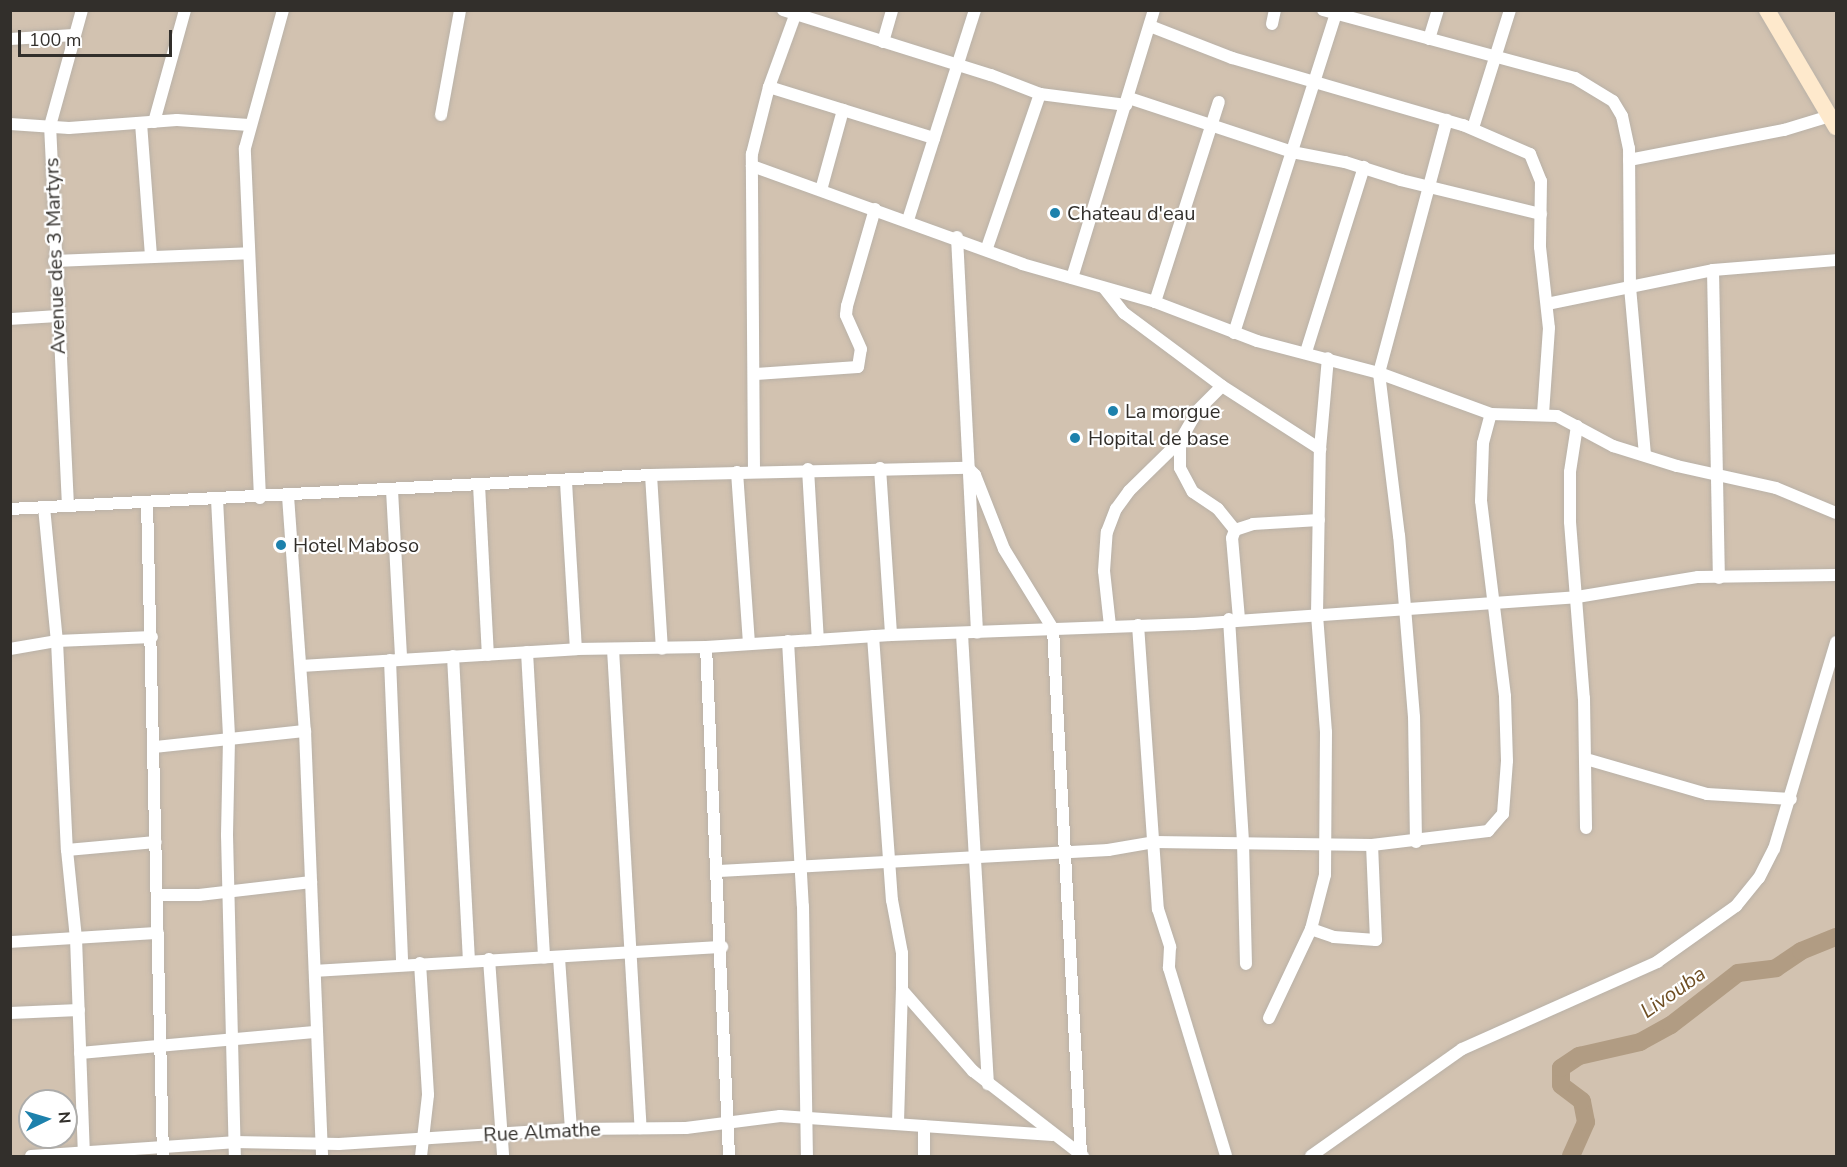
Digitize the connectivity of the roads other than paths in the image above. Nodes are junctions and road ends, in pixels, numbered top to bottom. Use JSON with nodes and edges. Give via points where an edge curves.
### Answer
{"nodes":[{"id":1,"x":82,"y":10,"type":"edge"},
{"id":2,"x":185,"y":10,"type":"edge"},
{"id":3,"x":283,"y":10,"type":"edge"},
{"id":4,"x":460,"y":10,"type":"edge"},
{"id":5,"x":783,"y":10,"type":"edge"},
{"id":6,"x":892,"y":10,"type":"edge"},
{"id":7,"x":975,"y":10,"type":"edge"},
{"id":8,"x":1154,"y":10,"type":"edge"},
{"id":9,"x":1275,"y":10,"type":"edge"},
{"id":10,"x":1323,"y":10,"type":"edge"},
{"id":11,"x":1438,"y":10,"type":"edge"},
{"id":12,"x":1510,"y":10,"type":"edge"},
{"id":13,"x":1767,"y":10,"type":"edge"},
{"id":14,"x":797,"y":12,"type":"edge"},
{"id":15,"x":1336,"y":14,"type":"junction"},
{"id":16,"x":1362,"y":15,"type":"edge"},
{"id":17,"x":1272,"y":24,"type":"dead end"},
{"id":18,"x":1150,"y":26,"type":"junction"},
{"id":19,"x":74,"y":36,"type":"junction"},
{"id":20,"x":10,"y":39,"type":"edge"},
{"id":21,"x":1430,"y":39,"type":"junction"},
{"id":22,"x":883,"y":42,"type":"junction"},
{"id":23,"x":1497,"y":57,"type":"junction"},
{"id":24,"x":957,"y":64,"type":"junction"},
{"id":25,"x":1314,"y":83,"type":"junction"},
{"id":26,"x":770,"y":87,"type":"junction"},
{"id":27,"x":1040,"y":94,"type":"junction"},
{"id":28,"x":1128,"y":101,"type":"junction"},
{"id":29,"x":1219,"y":102,"type":"dead end"},
{"id":30,"x":843,"y":110,"type":"junction"},
{"id":31,"x":441,"y":116,"type":"dead end"},
{"id":32,"x":1447,"y":120,"type":"junction"},
{"id":33,"x":147,"y":122,"type":"junction"},
{"id":34,"x":1833,"y":122,"type":"edge"},
{"id":35,"x":10,"y":124,"type":"edge"},
{"id":36,"x":249,"y":125,"type":"junction"},
{"id":37,"x":50,"y":126,"type":"junction"},
{"id":38,"x":1212,"y":128,"type":"junction"},
{"id":39,"x":1473,"y":128,"type":"junction"},
{"id":40,"x":934,"y":138,"type":"junction"},
{"id":41,"x":1292,"y":152,"type":"junction"},
{"id":42,"x":1629,"y":160,"type":"junction"},
{"id":43,"x":752,"y":166,"type":"junction"},
{"id":44,"x":1364,"y":167,"type":"junction"},
{"id":45,"x":1427,"y":185,"type":"junction"},
{"id":46,"x":822,"y":190,"type":"junction"},
{"id":47,"x":875,"y":209,"type":"junction"},
{"id":48,"x":1541,"y":214,"type":"junction"},
{"id":49,"x":908,"y":220,"type":"junction"},
{"id":50,"x":957,"y":237,"type":"junction"},
{"id":51,"x":987,"y":248,"type":"junction"},
{"id":52,"x":249,"y":253,"type":"junction"},
{"id":53,"x":151,"y":256,"type":"junction"},
{"id":54,"x":1836,"y":260,"type":"edge"},
{"id":55,"x":54,"y":261,"type":"junction"},
{"id":56,"x":1713,"y":270,"type":"junction"},
{"id":57,"x":1072,"y":278,"type":"junction"},
{"id":58,"x":1630,"y":287,"type":"junction"},
{"id":59,"x":1105,"y":289,"type":"junction"},
{"id":60,"x":1155,"y":302,"type":"junction"},
{"id":61,"x":1547,"y":304,"type":"junction"},
{"id":62,"x":56,"y":316,"type":"junction"},
{"id":63,"x":10,"y":318,"type":"edge"},
{"id":64,"x":1234,"y":333,"type":"junction"},
{"id":65,"x":1306,"y":352,"type":"junction"},
{"id":66,"x":1328,"y":358,"type":"junction"},
{"id":67,"x":1379,"y":373,"type":"junction"},
{"id":68,"x":756,"y":374,"type":"junction"},
{"id":69,"x":1222,"y":386,"type":"junction"},
{"id":70,"x":1491,"y":414,"type":"junction"},
{"id":71,"x":1543,"y":414,"type":"junction"},
{"id":72,"x":1576,"y":426,"type":"junction"},
{"id":73,"x":1180,"y":441,"type":"junction"},
{"id":74,"x":1320,"y":449,"type":"junction"},
{"id":75,"x":1645,"y":455,"type":"junction"},
{"id":76,"x":880,"y":468,"type":"junction"},
{"id":77,"x":968,"y":468,"type":"junction"},
{"id":78,"x":808,"y":469,"type":"junction"},
{"id":79,"x":737,"y":472,"type":"junction"},
{"id":80,"x":754,"y":472,"type":"junction"},
{"id":81,"x":1716,"y":472,"type":"junction"},
{"id":82,"x":651,"y":475,"type":"junction"},
{"id":83,"x":566,"y":482,"type":"junction"},
{"id":84,"x":479,"y":485,"type":"junction"},
{"id":85,"x":392,"y":490,"type":"junction"},
{"id":86,"x":288,"y":496,"type":"junction"},
{"id":87,"x":260,"y":498,"type":"junction"},
{"id":88,"x":217,"y":499,"type":"junction"},
{"id":89,"x":147,"y":502,"type":"junction"},
{"id":90,"x":68,"y":506,"type":"junction"},
{"id":91,"x":44,"y":507,"type":"junction"},
{"id":92,"x":10,"y":509,"type":"edge"},
{"id":93,"x":1836,"y":513,"type":"edge"},
{"id":94,"x":1319,"y":520,"type":"junction"},
{"id":95,"x":1235,"y":530,"type":"junction"},
{"id":96,"x":1836,"y":575,"type":"edge"},
{"id":97,"x":1719,"y":578,"type":"junction"},
{"id":98,"x":1577,"y":597,"type":"junction"},
{"id":99,"x":1492,"y":601,"type":"junction"},
{"id":100,"x":1405,"y":609,"type":"junction"},
{"id":101,"x":1317,"y":614,"type":"junction"},
{"id":102,"x":1234,"y":619,"type":"junction"},
{"id":103,"x":1138,"y":625,"type":"junction"},
{"id":104,"x":1110,"y":627,"type":"junction"},
{"id":105,"x":1053,"y":629,"type":"junction"},
{"id":106,"x":977,"y":632,"type":"junction"},
{"id":107,"x":962,"y":634,"type":"junction"},
{"id":108,"x":891,"y":635,"type":"junction"},
{"id":109,"x":873,"y":636,"type":"junction"},
{"id":110,"x":152,"y":637,"type":"junction"},
{"id":111,"x":818,"y":640,"type":"junction"},
{"id":112,"x":57,"y":641,"type":"junction"},
{"id":113,"x":788,"y":642,"type":"junction"},
{"id":114,"x":1836,"y":642,"type":"edge"},
{"id":115,"x":749,"y":644,"type":"junction"},
{"id":116,"x":706,"y":647,"type":"junction"},
{"id":117,"x":10,"y":649,"type":"edge"},
{"id":118,"x":576,"y":649,"type":"junction"},
{"id":119,"x":613,"y":649,"type":"junction"},
{"id":120,"x":662,"y":649,"type":"junction"},
{"id":121,"x":526,"y":652,"type":"junction"},
{"id":122,"x":488,"y":655,"type":"junction"},
{"id":123,"x":453,"y":656,"type":"junction"},
{"id":124,"x":396,"y":659,"type":"junction"},
{"id":125,"x":301,"y":666,"type":"junction"},
{"id":126,"x":305,"y":732,"type":"junction"},
{"id":127,"x":229,"y":739,"type":"junction"},
{"id":128,"x":155,"y":747,"type":"junction"},
{"id":129,"x":1586,"y":759,"type":"junction"},
{"id":130,"x":1791,"y":799,"type":"junction"},
{"id":131,"x":1586,"y":828,"type":"dead end"},
{"id":132,"x":156,"y":842,"type":"junction"},
{"id":133,"x":1155,"y":842,"type":"junction"},
{"id":134,"x":1243,"y":842,"type":"junction"},
{"id":135,"x":1416,"y":842,"type":"junction"},
{"id":136,"x":1326,"y":843,"type":"junction"},
{"id":137,"x":1372,"y":845,"type":"junction"},
{"id":138,"x":67,"y":850,"type":"junction"},
{"id":139,"x":1066,"y":851,"type":"junction"},
{"id":140,"x":975,"y":854,"type":"junction"},
{"id":141,"x":889,"y":860,"type":"junction"},
{"id":142,"x":801,"y":867,"type":"junction"},
{"id":143,"x":718,"y":871,"type":"junction"},
{"id":144,"x":311,"y":882,"type":"junction"},
{"id":145,"x":229,"y":892,"type":"junction"},
{"id":146,"x":157,"y":895,"type":"junction"},
{"id":147,"x":1311,"y":929,"type":"junction"},
{"id":148,"x":158,"y":933,"type":"junction"},
{"id":149,"x":76,"y":939,"type":"junction"},
{"id":150,"x":10,"y":942,"type":"edge"},
{"id":151,"x":722,"y":947,"type":"junction"},
{"id":152,"x":630,"y":953,"type":"junction"},
{"id":153,"x":544,"y":958,"type":"junction"},
{"id":154,"x":559,"y":958,"type":"junction"},
{"id":155,"x":489,"y":959,"type":"junction"},
{"id":156,"x":469,"y":960,"type":"junction"},
{"id":157,"x":420,"y":963,"type":"junction"},
{"id":158,"x":402,"y":964,"type":"junction"},
{"id":159,"x":1246,"y":964,"type":"dead end"},
{"id":160,"x":315,"y":971,"type":"junction"},
{"id":161,"x":902,"y":990,"type":"junction"},
{"id":162,"x":79,"y":1010,"type":"junction"},
{"id":163,"x":10,"y":1013,"type":"edge"},
{"id":164,"x":1269,"y":1018,"type":"dead end"},
{"id":165,"x":317,"y":1032,"type":"junction"},
{"id":166,"x":233,"y":1039,"type":"junction"},
{"id":167,"x":160,"y":1047,"type":"junction"},
{"id":168,"x":80,"y":1053,"type":"junction"},
{"id":169,"x":988,"y":1084,"type":"junction"},
{"id":170,"x":805,"y":1116,"type":"junction"},
{"id":171,"x":898,"y":1122,"type":"junction"},
{"id":172,"x":727,"y":1126,"type":"junction"},
{"id":173,"x":924,"y":1126,"type":"junction"},
{"id":174,"x":571,"y":1128,"type":"junction"},
{"id":175,"x":641,"y":1128,"type":"junction"},
{"id":176,"x":500,"y":1133,"type":"junction"},
{"id":177,"x":1052,"y":1136,"type":"junction"},
{"id":178,"x":424,"y":1140,"type":"junction"},
{"id":179,"x":234,"y":1142,"type":"junction"},
{"id":180,"x":321,"y":1142,"type":"junction"},
{"id":181,"x":163,"y":1153,"type":"edge"},
{"id":182,"x":84,"y":1155,"type":"edge"},
{"id":183,"x":31,"y":1156,"type":"edge"},
{"id":184,"x":235,"y":1156,"type":"edge"},
{"id":185,"x":322,"y":1156,"type":"edge"},
{"id":186,"x":421,"y":1156,"type":"edge"},
{"id":187,"x":503,"y":1156,"type":"edge"},
{"id":188,"x":729,"y":1156,"type":"edge"},
{"id":189,"x":807,"y":1156,"type":"edge"},
{"id":190,"x":924,"y":1156,"type":"edge"},
{"id":191,"x":1082,"y":1156,"type":"edge"},
{"id":192,"x":1226,"y":1156,"type":"edge"},
{"id":193,"x":1311,"y":1156,"type":"edge"}],
"edges":[{"from":1,"to":19,"type":"street","name":"Avenue des 3 Martyrs"},
{"from":2,"to":33,"type":"street"},
{"from":3,"to":36,"type":"street"},
{"from":4,"to":31,"type":"street"},
{"from":5,"to":14,"type":"street"},
{"from":6,"to":22,"type":"street"},
{"from":7,"to":24,"type":"street"},
{"from":8,"to":18,"type":"street"},
{"from":9,"to":17,"type":"street"},
{"from":10,"to":15,"type":"street"},
{"from":11,"to":21,"type":"street"},
{"from":12,"to":23,"type":"street"},
{"from":13,"to":34,"type":"street"},
{"from":14,"to":22,"type":"street"},
{"from":14,"to":26,"type":"street"},
{"from":15,"to":16,"type":"street"},
{"from":15,"to":25,"type":"street"},
{"from":16,"to":21,"type":"street"},
{"from":18,"to":25,"type":"street"},
{"from":18,"to":28,"type":"street"},
{"from":19,"to":20,"type":"street"},
{"from":19,"to":37,"type":"street","name":"Avenue des 3 Martyrs"},
{"from":21,"to":23,"type":"street"},
{"from":22,"to":24,"type":"street"},
{"from":23,"to":39,"type":"street"},
{"from":23,"to":42,"type":"street","via":[[1575,78],[1599,89],[1622,116]]},
{"from":24,"to":27,"type":"street"},
{"from":24,"to":40,"type":"street"},
{"from":25,"to":32,"type":"street"},
{"from":25,"to":41,"type":"street"},
{"from":26,"to":30,"type":"street"},
{"from":26,"to":43,"type":"street"},
{"from":27,"to":28,"type":"street"},
{"from":27,"to":51,"type":"street"},
{"from":28,"to":38,"type":"street"},
{"from":28,"to":57,"type":"street"},
{"from":29,"to":38,"type":"street"},
{"from":30,"to":40,"type":"street"},
{"from":30,"to":46,"type":"street"},
{"from":32,"to":39,"type":"street"},
{"from":32,"to":45,"type":"street"},
{"from":33,"to":36,"type":"street"},
{"from":33,"to":37,"type":"street"},
{"from":33,"to":53,"type":"street"},
{"from":34,"to":42,"type":"street"},
{"from":35,"to":37,"type":"street"},
{"from":36,"to":52,"type":"street","via":[[244,165]]},
{"from":37,"to":55,"type":"street","name":"Avenue des 3 Martyrs"},
{"from":38,"to":41,"type":"street"},
{"from":38,"to":60,"type":"street"},
{"from":39,"to":48,"type":"street","via":[[1530,154],[1539,171]]},
{"from":40,"to":49,"type":"street"},
{"from":41,"to":44,"type":"street"},
{"from":41,"to":64,"type":"street"},
{"from":42,"to":58,"type":"street"},
{"from":43,"to":46,"type":"street"},
{"from":43,"to":68,"type":"street"},
{"from":44,"to":45,"type":"street"},
{"from":44,"to":65,"type":"street"},
{"from":45,"to":48,"type":"street"},
{"from":45,"to":67,"type":"street"},
{"from":46,"to":47,"type":"street"},
{"from":47,"to":49,"type":"street"},
{"from":47,"to":68,"type":"street","via":[[847,306],[850,325],[861,349],[858,367]]},
{"from":48,"to":61,"type":"street","via":[[1540,247]]},
{"from":49,"to":50,"type":"street"},
{"from":50,"to":51,"type":"street"},
{"from":50,"to":77,"type":"street"},
{"from":51,"to":57,"type":"street"},
{"from":52,"to":53,"type":"street"},
{"from":52,"to":87,"type":"street"},
{"from":53,"to":55,"type":"street"},
{"from":54,"to":56,"type":"street"},
{"from":55,"to":62,"type":"street","name":"Avenue des 3 Martyrs"},
{"from":56,"to":58,"type":"street"},
{"from":56,"to":81,"type":"street","via":[[1719,399]]},
{"from":57,"to":59,"type":"street"},
{"from":58,"to":61,"type":"street"},
{"from":58,"to":75,"type":"street"},
{"from":59,"to":60,"type":"street"},
{"from":59,"to":69,"type":"street","via":[[1124,313]]},
{"from":60,"to":64,"type":"street"},
{"from":61,"to":71,"type":"street","via":[[1549,354]]},
{"from":62,"to":63,"type":"street"},
{"from":62,"to":90,"type":"street","name":"Avenue des 3 Martyrs"},
{"from":64,"to":65,"type":"street"},
{"from":65,"to":66,"type":"street"},
{"from":66,"to":67,"type":"street"},
{"from":66,"to":74,"type":"street"},
{"from":67,"to":70,"type":"street"},
{"from":67,"to":100,"type":"street"},
{"from":68,"to":80,"type":"street"},
{"from":69,"to":73,"type":"street","via":[[1197,411]]},
{"from":69,"to":74,"type":"street"},
{"from":70,"to":71,"type":"street"},
{"from":70,"to":99,"type":"street","via":[[1483,443],[1481,501]]},
{"from":71,"to":72,"type":"street"},
{"from":72,"to":75,"type":"street","via":[[1614,447]]},
{"from":72,"to":98,"type":"street","via":[[1570,495]]},
{"from":73,"to":95,"type":"street","via":[[1180,468],[1193,492],[1218,509]]},
{"from":73,"to":104,"type":"street","via":[[1129,491],[1107,532],[1104,571]]},
{"from":74,"to":94,"type":"street"},
{"from":75,"to":81,"type":"street"},
{"from":76,"to":77,"type":"street"},
{"from":76,"to":78,"type":"street"},
{"from":76,"to":108,"type":"street"},
{"from":77,"to":105,"type":"street","via":[[975,475],[1004,549]]},
{"from":77,"to":106,"type":"street"},
{"from":78,"to":80,"type":"street"},
{"from":78,"to":111,"type":"street"},
{"from":79,"to":80,"type":"street"},
{"from":79,"to":82,"type":"street"},
{"from":79,"to":115,"type":"street"},
{"from":81,"to":93,"type":"street","via":[[1776,488]]},
{"from":81,"to":97,"type":"street"},
{"from":82,"to":83,"type":"street"},
{"from":82,"to":120,"type":"street"},
{"from":83,"to":84,"type":"street"},
{"from":83,"to":118,"type":"street"},
{"from":84,"to":85,"type":"street"},
{"from":84,"to":122,"type":"street"},
{"from":85,"to":86,"type":"street"},
{"from":85,"to":124,"type":"street"},
{"from":86,"to":87,"type":"street"},
{"from":86,"to":125,"type":"street"},
{"from":87,"to":88,"type":"street"},
{"from":88,"to":89,"type":"street"},
{"from":88,"to":127,"type":"street"},
{"from":89,"to":90,"type":"street"},
{"from":89,"to":110,"type":"street"},
{"from":90,"to":91,"type":"street"},
{"from":91,"to":92,"type":"street"},
{"from":91,"to":112,"type":"street"},
{"from":94,"to":95,"type":"street","via":[[1253,524]]},
{"from":94,"to":101,"type":"street"},
{"from":95,"to":102,"type":"street"},
{"from":96,"to":97,"type":"street"},
{"from":97,"to":98,"type":"street","via":[[1673,580]]},
{"from":98,"to":99,"type":"street"},
{"from":98,"to":129,"type":"street"},
{"from":99,"to":100,"type":"street"},
{"from":99,"to":135,"type":"street","via":[[1505,696],[1508,761],[1503,814],[1488,831]]},
{"from":100,"to":101,"type":"street"},
{"from":100,"to":135,"type":"street","via":[[1414,717]]},
{"from":101,"to":102,"type":"street"},
{"from":101,"to":136,"type":"street","via":[[1326,732]]},
{"from":102,"to":103,"type":"street"},
{"from":102,"to":134,"type":"street"},
{"from":103,"to":104,"type":"street"},
{"from":103,"to":133,"type":"street"},
{"from":104,"to":105,"type":"street"},
{"from":105,"to":106,"type":"street"},
{"from":105,"to":139,"type":"street"},
{"from":106,"to":107,"type":"street"},
{"from":107,"to":108,"type":"street"},
{"from":107,"to":140,"type":"street"},
{"from":108,"to":109,"type":"street"},
{"from":109,"to":111,"type":"street"},
{"from":109,"to":141,"type":"street"},
{"from":110,"to":112,"type":"street"},
{"from":110,"to":128,"type":"street"},
{"from":111,"to":113,"type":"street"},
{"from":112,"to":117,"type":"street"},
{"from":112,"to":138,"type":"street"},
{"from":113,"to":115,"type":"street"},
{"from":113,"to":142,"type":"street"},
{"from":114,"to":130,"type":"street"},
{"from":115,"to":116,"type":"street"},
{"from":116,"to":120,"type":"street"},
{"from":116,"to":143,"type":"street"},
{"from":118,"to":119,"type":"street"},
{"from":118,"to":121,"type":"street"},
{"from":119,"to":120,"type":"street"},
{"from":119,"to":152,"type":"street"},
{"from":121,"to":122,"type":"street"},
{"from":121,"to":153,"type":"street"},
{"from":122,"to":123,"type":"street"},
{"from":123,"to":124,"type":"street"},
{"from":123,"to":156,"type":"street"},
{"from":124,"to":125,"type":"street"},
{"from":124,"to":158,"type":"street"},
{"from":125,"to":126,"type":"street"},
{"from":126,"to":127,"type":"street"},
{"from":126,"to":144,"type":"street"},
{"from":127,"to":128,"type":"street"},
{"from":127,"to":145,"type":"street"},
{"from":128,"to":132,"type":"street"},
{"from":129,"to":130,"type":"street","via":[[1707,794]]},
{"from":129,"to":131,"type":"street"},
{"from":130,"to":193,"type":"street","via":[[1759,878],[1722,919],[1657,962],[1462,1049]]},
{"from":132,"to":138,"type":"street"},
{"from":132,"to":146,"type":"street"},
{"from":133,"to":134,"type":"street"},
{"from":133,"to":139,"type":"street"},
{"from":133,"to":192,"type":"street","via":[[1154,882],[1170,947],[1169,968]]},
{"from":134,"to":136,"type":"street","via":[[1296,847]]},
{"from":134,"to":159,"type":"street"},
{"from":135,"to":137,"type":"street"},
{"from":136,"to":137,"type":"street"},
{"from":136,"to":147,"type":"street","via":[[1323,885]]},
{"from":137,"to":147,"type":"street","via":[[1376,940],[1334,937]]},
{"from":138,"to":149,"type":"street"},
{"from":139,"to":140,"type":"street"},
{"from":139,"to":191,"type":"street"},
{"from":140,"to":141,"type":"street"},
{"from":140,"to":169,"type":"street"},
{"from":141,"to":142,"type":"street"},
{"from":141,"to":161,"type":"street","via":[[902,953]]},
{"from":142,"to":143,"type":"street"},
{"from":142,"to":170,"type":"street"},
{"from":143,"to":151,"type":"street"},
{"from":144,"to":145,"type":"street"},
{"from":144,"to":160,"type":"street"},
{"from":145,"to":146,"type":"street"},
{"from":145,"to":166,"type":"street"},
{"from":146,"to":148,"type":"street"},
{"from":147,"to":164,"type":"street"},
{"from":148,"to":149,"type":"street"},
{"from":148,"to":167,"type":"street"},
{"from":149,"to":150,"type":"street"},
{"from":149,"to":162,"type":"street"},
{"from":151,"to":152,"type":"street"},
{"from":151,"to":172,"type":"street"},
{"from":152,"to":154,"type":"street"},
{"from":152,"to":175,"type":"street"},
{"from":153,"to":154,"type":"street"},
{"from":153,"to":155,"type":"street"},
{"from":154,"to":174,"type":"street"},
{"from":155,"to":156,"type":"street"},
{"from":155,"to":176,"type":"street"},
{"from":156,"to":157,"type":"street"},
{"from":157,"to":158,"type":"street"},
{"from":157,"to":178,"type":"street","via":[[428,1095]]},
{"from":158,"to":160,"type":"street"},
{"from":160,"to":165,"type":"street"},
{"from":161,"to":169,"type":"street"},
{"from":161,"to":171,"type":"street"},
{"from":162,"to":163,"type":"street"},
{"from":162,"to":168,"type":"street"},
{"from":165,"to":166,"type":"street"},
{"from":165,"to":180,"type":"street"},
{"from":166,"to":167,"type":"street"},
{"from":166,"to":179,"type":"street"},
{"from":167,"to":168,"type":"street"},
{"from":167,"to":181,"type":"street"},
{"from":168,"to":182,"type":"street"},
{"from":169,"to":177,"type":"street"},
{"from":170,"to":171,"type":"street","name":"Rue Almathe"},
{"from":170,"to":172,"type":"street","name":"Rue Almathe","via":[[780,1116]]},
{"from":170,"to":189,"type":"street"},
{"from":171,"to":173,"type":"street","name":"Rue Almathe"},
{"from":172,"to":175,"type":"street","name":"Rue Almathe"},
{"from":172,"to":188,"type":"street"},
{"from":173,"to":177,"type":"street","name":"Rue Almathe"},
{"from":173,"to":190,"type":"street"},
{"from":174,"to":175,"type":"street","name":"Rue Almathe"},
{"from":174,"to":176,"type":"street","name":"Rue Almathe"},
{"from":176,"to":178,"type":"street","name":"Rue Almathe"},
{"from":176,"to":187,"type":"street"},
{"from":177,"to":191,"type":"street"},
{"from":178,"to":180,"type":"street","name":"Rue Almathe"},
{"from":178,"to":186,"type":"street"},
{"from":179,"to":180,"type":"street","name":"Rue Almathe"},
{"from":179,"to":181,"type":"street","name":"Rue Almathe"},
{"from":179,"to":184,"type":"street"},
{"from":180,"to":185,"type":"street"},
{"from":181,"to":182,"type":"street","name":"Rue Almathe"},
{"from":182,"to":183,"type":"street","name":"Rue Almathe"}]}
